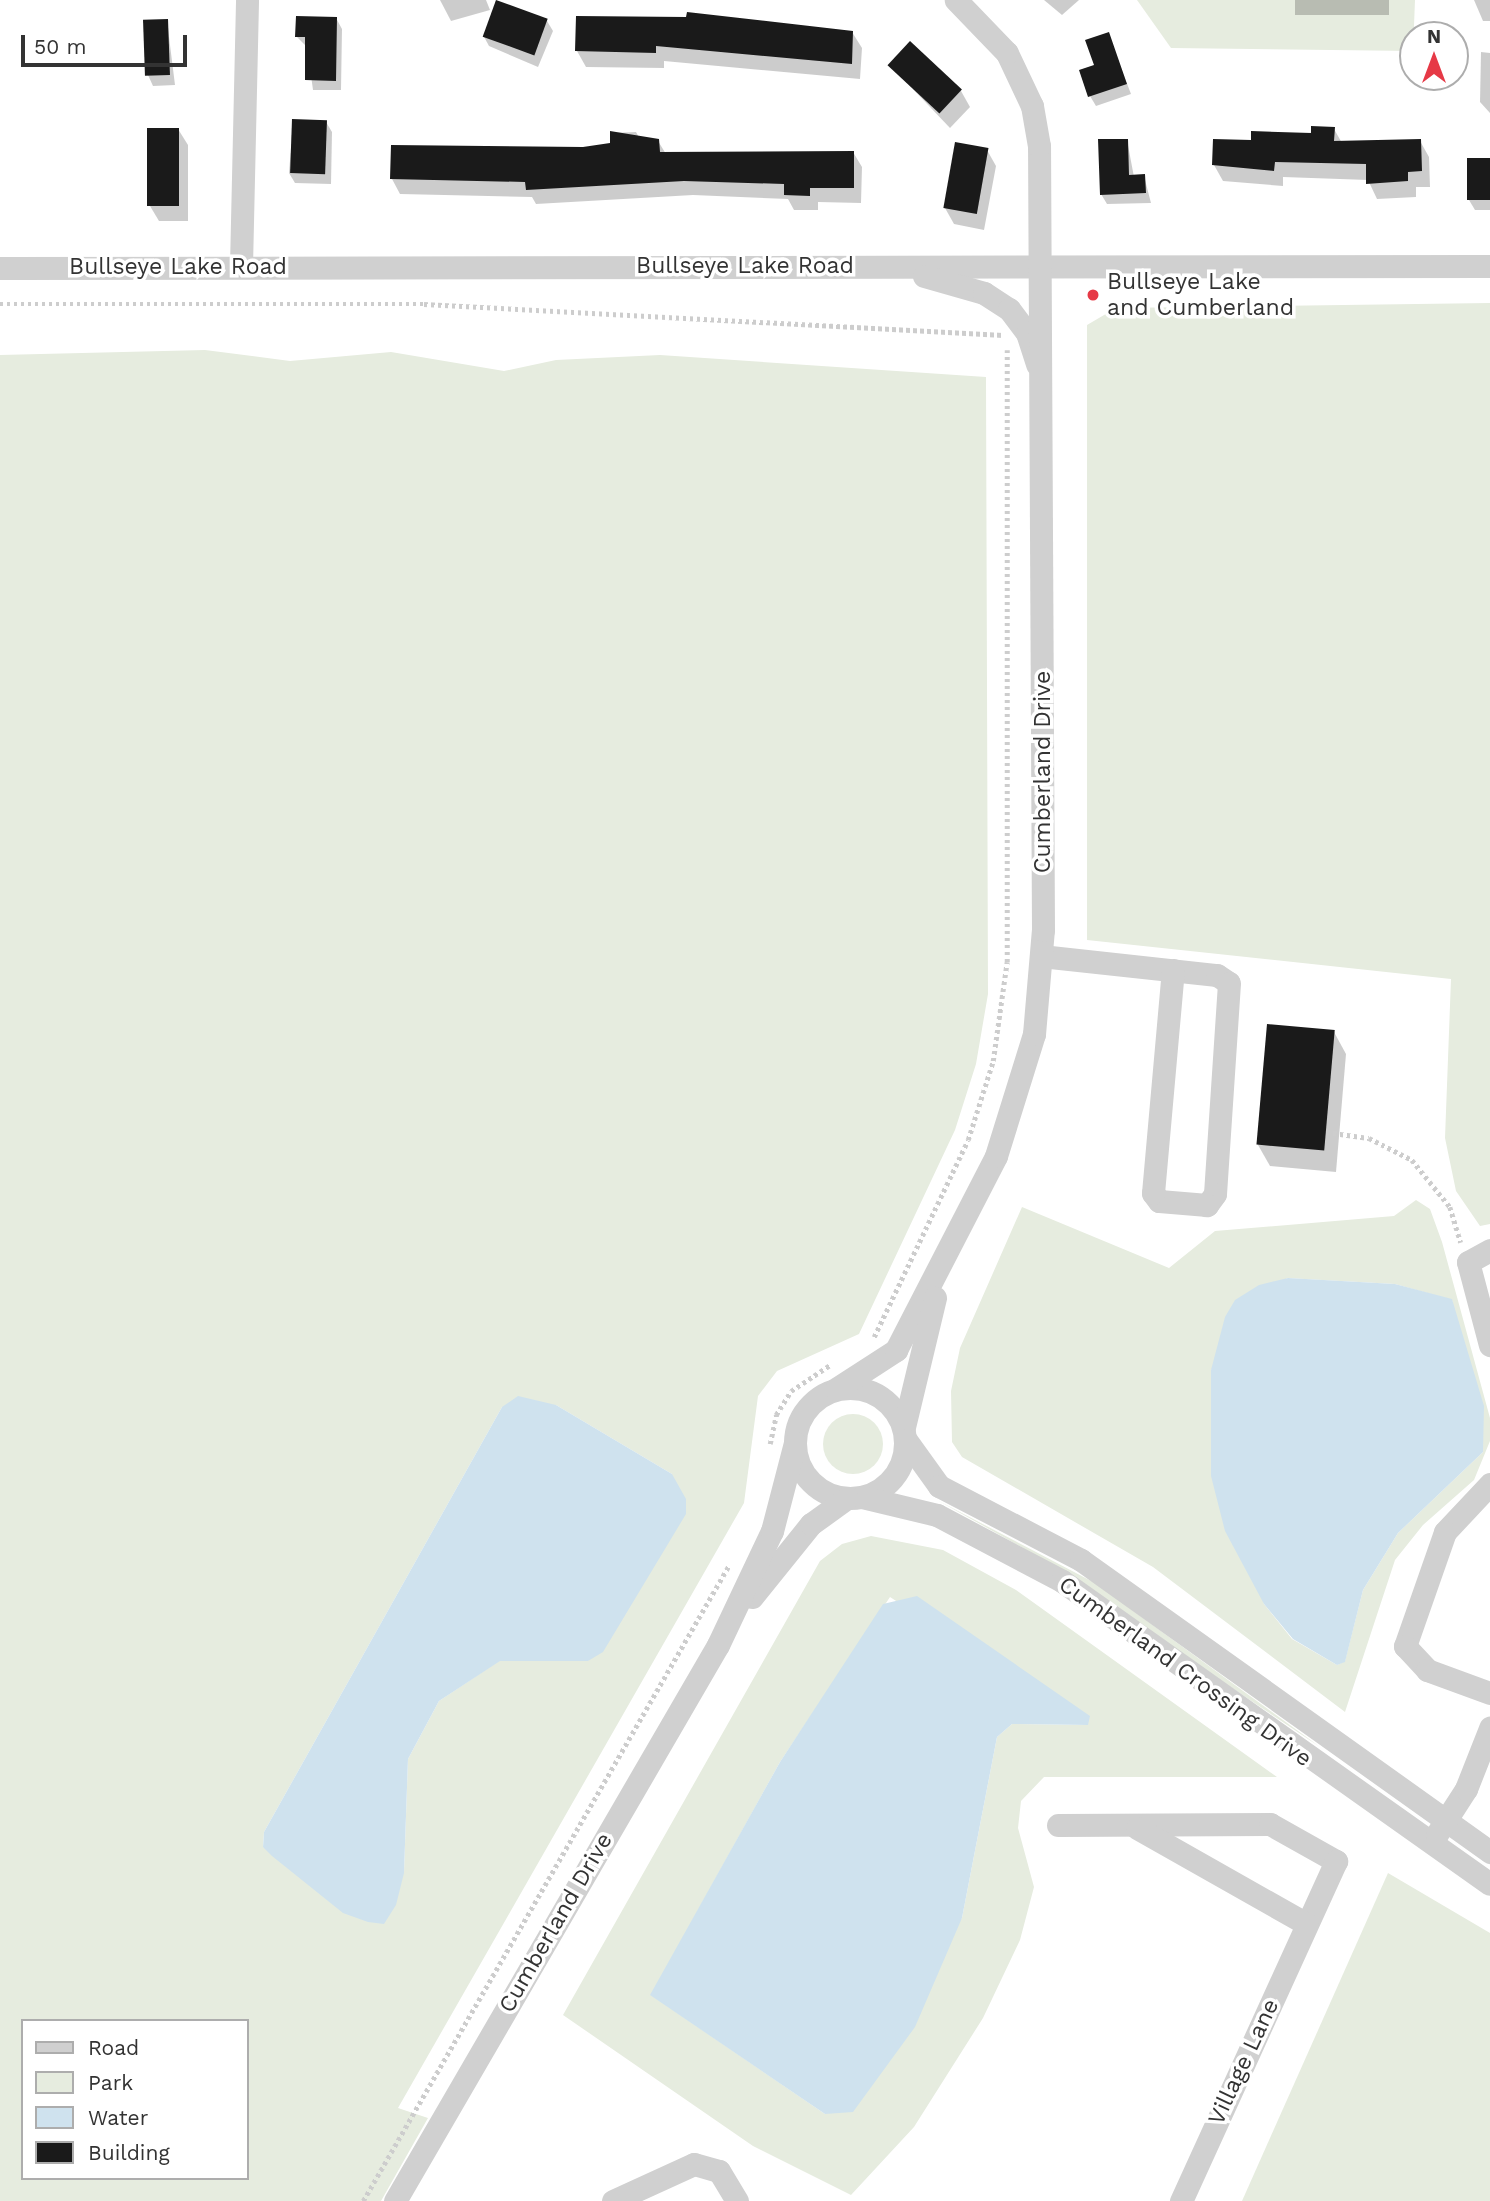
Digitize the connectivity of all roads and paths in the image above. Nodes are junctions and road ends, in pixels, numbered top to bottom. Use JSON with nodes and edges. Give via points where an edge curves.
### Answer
{"nodes":[{"id":1,"x":247,"y":0,"type":"edge"},
{"id":2,"x":956,"y":0,"type":"edge"},
{"id":3,"x":241,"y":266,"type":"junction"},
{"id":4,"x":1490,"y":266,"type":"edge"},
{"id":5,"x":887,"y":267,"type":"junction"},
{"id":6,"x":0,"y":268,"type":"edge"},
{"id":7,"x":1042,"y":268,"type":"junction"},
{"id":8,"x":0,"y":304,"type":"edge"},
{"id":9,"x":1007,"y":325,"type":"dead end"},
{"id":10,"x":1007,"y":335,"type":"junction"},
{"id":11,"x":1043,"y":382,"type":"junction"},
{"id":12,"x":1041,"y":956,"type":"junction"},
{"id":13,"x":1173,"y":970,"type":"junction"},
{"id":14,"x":1326,"y":1132,"type":"dead end"},
{"id":15,"x":1490,"y":1250,"type":"edge"},
{"id":16,"x":947,"y":1258,"type":"junction"},
{"id":17,"x":1468,"y":1262,"type":"junction"},
{"id":18,"x":870,"y":1345,"type":"dead end"},
{"id":19,"x":1490,"y":1345,"type":"edge"},
{"id":20,"x":841,"y":1362,"type":"dead end"},
{"id":21,"x":836,"y":1389,"type":"junction"},
{"id":22,"x":905,"y":1434,"type":"junction"},
{"id":23,"x":795,"y":1443,"type":"junction"},
{"id":24,"x":770,"y":1452,"type":"dead end"},
{"id":25,"x":1490,"y":1484,"type":"edge"},
{"id":26,"x":854,"y":1498,"type":"junction"},
{"id":27,"x":730,"y":1564,"type":"dead end"},
{"id":28,"x":718,"y":1645,"type":"junction"},
{"id":29,"x":1490,"y":1693,"type":"edge"},
{"id":30,"x":1490,"y":1728,"type":"edge"},
{"id":31,"x":1446,"y":1822,"type":"junction"},
{"id":32,"x":1058,"y":1825,"type":"dead end"},
{"id":33,"x":1137,"y":1828,"type":"junction"},
{"id":34,"x":1429,"y":1846,"type":"junction"},
{"id":35,"x":1490,"y":1852,"type":"edge"},
{"id":36,"x":1490,"y":1884,"type":"edge"},
{"id":37,"x":1307,"y":1924,"type":"junction"},
{"id":38,"x":363,"y":2201,"type":"edge"},
{"id":39,"x":395,"y":2201,"type":"edge"},
{"id":40,"x":613,"y":2201,"type":"edge"},
{"id":41,"x":737,"y":2201,"type":"edge"},
{"id":42,"x":1181,"y":2201,"type":"edge"}],
"edges":[{"from":1,"to":3,"type":"street"},
{"from":2,"to":7,"type":"street","name":"Cumberland Drive","via":[[1007,52],[1032,106],[1040,146]]},
{"from":3,"to":5,"type":"street","name":"Bullseye Lake Road"},
{"from":3,"to":6,"type":"street","name":"Bullseye Lake Road"},
{"from":4,"to":7,"type":"street","name":"Bullseye Lake Road"},
{"from":5,"to":7,"type":"street","name":"Bullseye Lake Road"},
{"from":5,"to":11,"type":"street","via":[[984,293],[1009,309],[1027,332]]},
{"from":7,"to":11,"type":"street","name":"Cumberland Drive"},
{"from":8,"to":10,"type":"path","via":[[424,304]]},
{"from":9,"to":10,"type":"path"},
{"from":10,"to":18,"type":"path","via":[[1007,962],[993,1061],[968,1140]]},
{"from":11,"to":12,"type":"street","name":"Cumberland Drive"},
{"from":12,"to":13,"type":"street"},
{"from":12,"to":16,"type":"street","name":"Cumberland Drive","via":[[1034,1034],[996,1156]]},
{"from":13,"to":13,"type":"street","via":[[1153,1193],[1159,1201],[1207,1205],[1215,1194],[1229,984],[1217,975]]},
{"from":14,"to":17,"type":"path","via":[[1369,1138],[1412,1160],[1450,1207]]},
{"from":15,"to":17,"type":"street"},
{"from":16,"to":21,"type":"street","name":"Cumberland Drive","via":[[896,1350]]},
{"from":16,"to":22,"type":"street","name":"Cumberland Drive"},
{"from":17,"to":19,"type":"street"},
{"from":20,"to":24,"type":"path","via":[[809,1374],[791,1391],[772,1427]]},
{"from":21,"to":22,"type":"street","via":[[875,1391]]},
{"from":21,"to":23,"type":"street","via":[[806,1409]]},
{"from":22,"to":26,"type":"street","via":[[897,1473]]},
{"from":22,"to":31,"type":"street","name":"Cumberland Crossing Drive","via":[[939,1486],[1090,1566]]},
{"from":23,"to":26,"type":"street","via":[[806,1477]]},
{"from":23,"to":28,"type":"street","name":"Cumberland Drive","via":[[772,1531]]},
{"from":25,"to":29,"type":"street","via":[[1445,1532],[1405,1646],[1427,1670]]},
{"from":26,"to":28,"type":"street","name":"Cumberland Drive","via":[[811,1524]]},
{"from":26,"to":34,"type":"street","name":"Cumberland Crossing Drive","via":[[937,1514],[1062,1581]]},
{"from":27,"to":38,"type":"path"},
{"from":28,"to":39,"type":"street","name":"Cumberland Drive"},
{"from":30,"to":31,"type":"street"},
{"from":31,"to":34,"type":"street"},
{"from":31,"to":35,"type":"street","name":"Cumberland Crossing Drive"},
{"from":32,"to":33,"type":"street","name":"Village Lane"},
{"from":33,"to":37,"type":"street","name":"Village Lane"},
{"from":33,"to":37,"type":"street","name":"Village Lane","via":[[1270,1824],[1336,1861]]},
{"from":34,"to":36,"type":"street","name":"Cumberland Crossing Drive"},
{"from":37,"to":42,"type":"street","name":"Village Lane"},
{"from":40,"to":41,"type":"street","via":[[694,2164],[719,2171]]}]}
